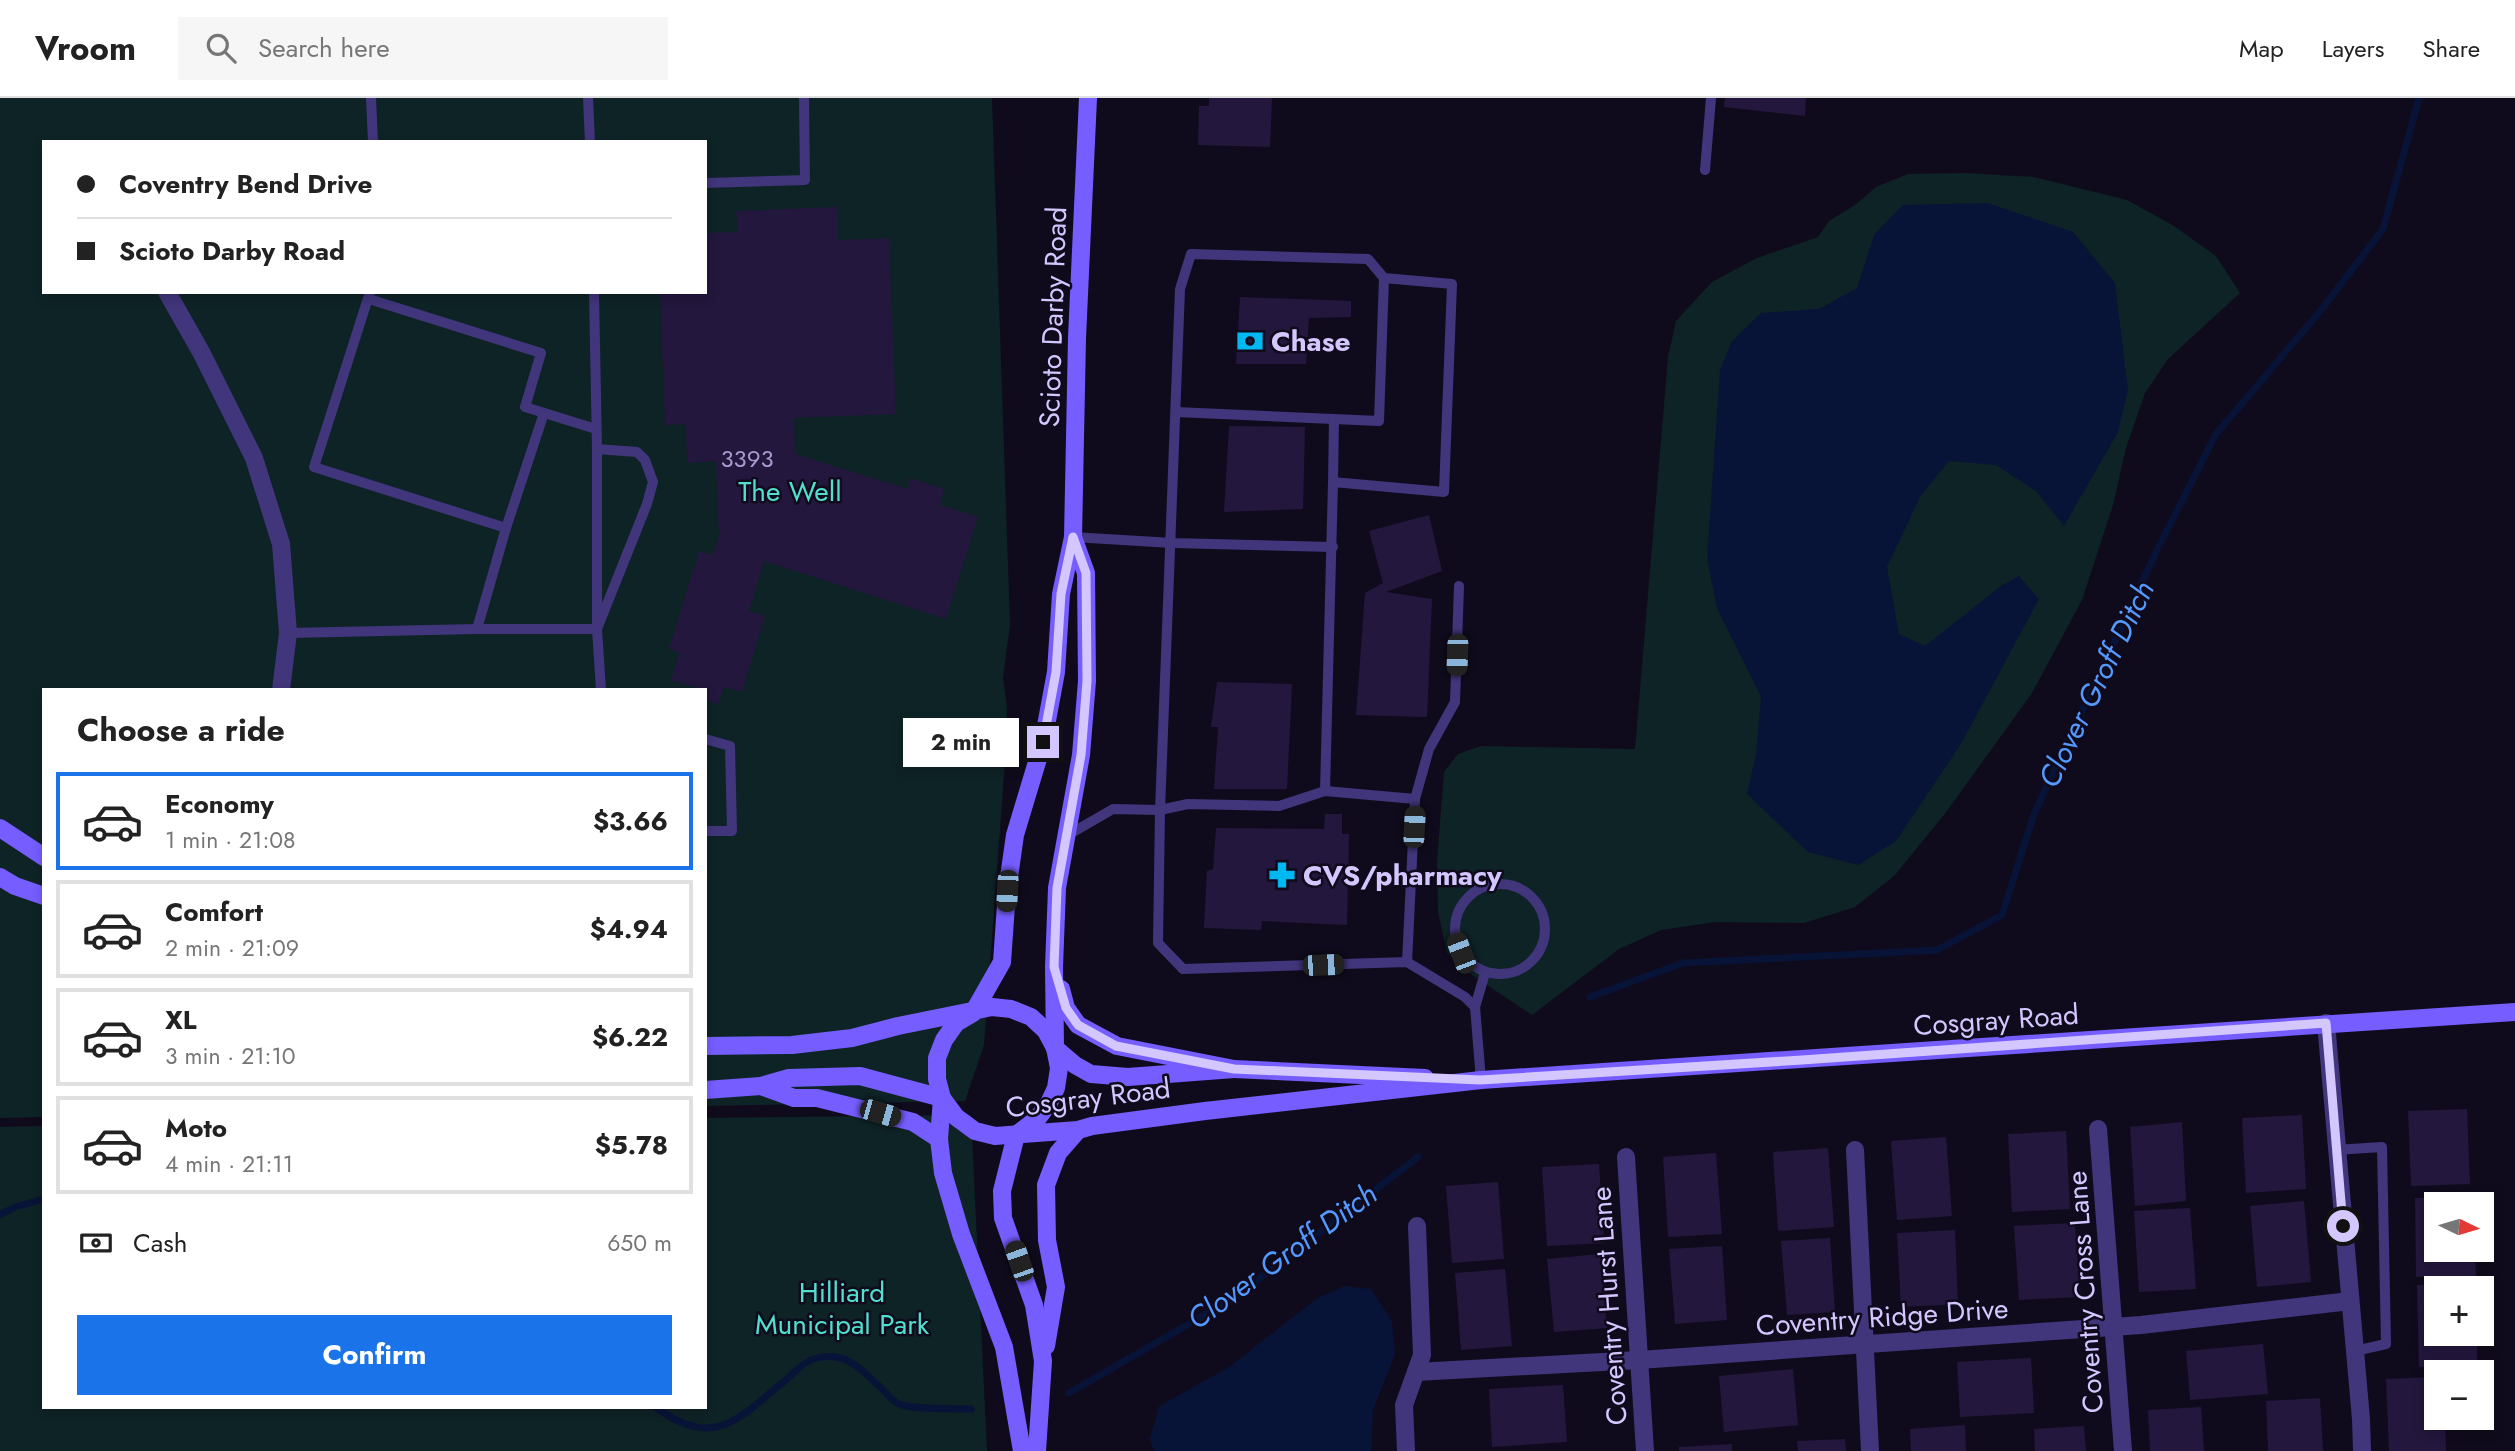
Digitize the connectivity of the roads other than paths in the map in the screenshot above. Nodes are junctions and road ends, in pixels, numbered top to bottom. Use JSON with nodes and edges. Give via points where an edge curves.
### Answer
{"nodes":[{"id":1,"x":371,"y":98,"type":"edge"},
{"id":2,"x":588,"y":98,"type":"edge"},
{"id":3,"x":804,"y":98,"type":"edge"},
{"id":4,"x":1088,"y":98,"type":"edge"},
{"id":5,"x":1711,"y":98,"type":"edge"},
{"id":6,"x":373,"y":140,"type":"edge"},
{"id":7,"x":590,"y":140,"type":"edge"},
{"id":8,"x":1705,"y":170,"type":"dead end"},
{"id":9,"x":707,"y":183,"type":"edge"},
{"id":10,"x":1384,"y":278,"type":"junction"},
{"id":11,"x":168,"y":294,"type":"edge"},
{"id":12,"x":594,"y":294,"type":"edge"},
{"id":13,"x":369,"y":295,"type":"edge"},
{"id":14,"x":1176,"y":412,"type":"junction"},
{"id":15,"x":544,"y":413,"type":"junction"},
{"id":16,"x":1334,"y":419,"type":"junction"},
{"id":17,"x":596,"y":429,"type":"junction"},
{"id":18,"x":597,"y":449,"type":"junction"},
{"id":19,"x":1333,"y":482,"type":"junction"},
{"id":20,"x":506,"y":528,"type":"junction"},
{"id":21,"x":1073,"y":537,"type":"junction"},
{"id":22,"x":1171,"y":543,"type":"junction"},
{"id":23,"x":1333,"y":548,"type":"junction"},
{"id":24,"x":1459,"y":586,"type":"dead end"},
{"id":25,"x":478,"y":629,"type":"junction"},
{"id":26,"x":597,"y":629,"type":"junction"},
{"id":27,"x":288,"y":633,"type":"junction"},
{"id":28,"x":281,"y":688,"type":"edge"},
{"id":29,"x":601,"y":688,"type":"edge"},
{"id":30,"x":707,"y":740,"type":"edge"},
{"id":31,"x":1325,"y":791,"type":"junction"},
{"id":32,"x":1415,"y":799,"type":"junction"},
{"id":33,"x":1160,"y":810,"type":"junction"},
{"id":34,"x":0,"y":828,"type":"edge"},
{"id":35,"x":707,"y":831,"type":"edge"},
{"id":36,"x":1068,"y":835,"type":"junction"},
{"id":37,"x":42,"y":856,"type":"edge"},
{"id":38,"x":0,"y":877,"type":"edge"},
{"id":39,"x":42,"y":896,"type":"edge"},
{"id":40,"x":1407,"y":962,"type":"junction"},
{"id":41,"x":1054,"y":967,"type":"junction"},
{"id":42,"x":1485,"y":972,"type":"junction"},
{"id":43,"x":1475,"y":1007,"type":"junction"},
{"id":44,"x":2515,"y":1012,"type":"edge"},
{"id":45,"x":973,"y":1013,"type":"junction"},
{"id":46,"x":2326,"y":1023,"type":"junction"},
{"id":47,"x":707,"y":1046,"type":"edge"},
{"id":48,"x":1055,"y":1048,"type":"junction"},
{"id":49,"x":1234,"y":1069,"type":"junction"},
{"id":50,"x":1480,"y":1080,"type":"junction"},
{"id":51,"x":761,"y":1086,"type":"junction"},
{"id":52,"x":707,"y":1090,"type":"edge"},
{"id":53,"x":942,"y":1098,"type":"junction"},
{"id":54,"x":2098,"y":1129,"type":"dead end"},
{"id":55,"x":1078,"y":1130,"type":"junction"},
{"id":56,"x":1016,"y":1135,"type":"junction"},
{"id":57,"x":939,"y":1139,"type":"junction"},
{"id":58,"x":1856,"y":1150,"type":"dead end"},
{"id":59,"x":2335,"y":1150,"type":"junction"},
{"id":60,"x":1626,"y":1157,"type":"dead end"},
{"id":61,"x":1417,"y":1226,"type":"dead end"},
{"id":62,"x":2350,"y":1301,"type":"junction"},
{"id":63,"x":2114,"y":1327,"type":"junction"},
{"id":64,"x":1864,"y":1345,"type":"junction"},
{"id":65,"x":2355,"y":1351,"type":"junction"},
{"id":66,"x":1639,"y":1360,"type":"junction"},
{"id":67,"x":1043,"y":1361,"type":"junction"},
{"id":68,"x":1416,"y":1372,"type":"junction"},
{"id":69,"x":1022,"y":1451,"type":"edge"},
{"id":70,"x":1037,"y":1451,"type":"edge"},
{"id":71,"x":1406,"y":1451,"type":"edge"},
{"id":72,"x":1645,"y":1451,"type":"edge"},
{"id":73,"x":1870,"y":1451,"type":"edge"},
{"id":74,"x":2123,"y":1451,"type":"edge"},
{"id":75,"x":2362,"y":1451,"type":"edge"}],
"edges":[{"from":1,"to":6,"type":"lane"},
{"from":2,"to":7,"type":"lane"},
{"from":3,"to":9,"type":"lane","via":[[805,180]]},
{"from":4,"to":21,"type":"main road","name":"Scioto Darby Road"},
{"from":5,"to":8,"type":"lane"},
{"from":10,"to":14,"type":"lane","via":[[1368,259],[1191,254],[1180,289]]},
{"from":10,"to":16,"type":"lane","via":[[1379,421]]},
{"from":10,"to":19,"type":"lane","via":[[1452,284],[1444,492]]},
{"from":11,"to":27,"type":"street","via":[[254,458],[281,544]]},
{"from":12,"to":17,"type":"lane"},
{"from":13,"to":15,"type":"lane","via":[[541,353],[525,407]]},
{"from":13,"to":20,"type":"lane","via":[[314,467]]},
{"from":14,"to":16,"type":"lane"},
{"from":14,"to":22,"type":"lane"},
{"from":15,"to":17,"type":"lane"},
{"from":15,"to":20,"type":"lane"},
{"from":16,"to":19,"type":"lane"},
{"from":17,"to":18,"type":"lane"},
{"from":18,"to":26,"type":"lane"},
{"from":18,"to":26,"type":"lane","via":[[637,452],[653,482]]},
{"from":19,"to":23,"type":"lane"},
{"from":20,"to":25,"type":"lane"},
{"from":21,"to":22,"type":"lane"},
{"from":21,"to":36,"type":"main road","name":"Scioto Darby Road","via":[[1086,573],[1087,681]]},
{"from":21,"to":45,"type":"main road","name":"Scioto Darby Road","via":[[1061,594],[1056,672],[1043,742],[1015,835],[1002,962]]},
{"from":22,"to":23,"type":"lane"},
{"from":22,"to":33,"type":"lane"},
{"from":23,"to":31,"type":"lane"},
{"from":24,"to":32,"type":"lane","via":[[1455,702],[1429,749]]},
{"from":25,"to":26,"type":"lane"},
{"from":25,"to":27,"type":"lane"},
{"from":26,"to":29,"type":"lane"},
{"from":27,"to":28,"type":"street"},
{"from":30,"to":35,"type":"lane","via":[[730,746],[732,831]]},
{"from":31,"to":32,"type":"lane"},
{"from":31,"to":33,"type":"lane","via":[[1279,806],[1188,804]]},
{"from":32,"to":40,"type":"lane"},
{"from":33,"to":36,"type":"lane","via":[[1114,809]]},
{"from":33,"to":40,"type":"lane","via":[[1158,943],[1183,970]]},
{"from":34,"to":37,"type":"main road"},
{"from":36,"to":41,"type":"main road","name":"Scioto Darby Road","via":[[1057,888]]},
{"from":38,"to":39,"type":"main road"},
{"from":40,"to":43,"type":"lane"},
{"from":41,"to":48,"type":"main road","name":"Scioto Darby Road"},
{"from":41,"to":49,"type":"main road","name":"Cosgray Road","via":[[1066,1008],[1078,1025],[1099,1038],[1116,1046]]},
{"from":42,"to":42,"type":"lane","via":[[1512,974],[1534,960],[1542,948],[1545,919],[1539,905],[1514,886],[1483,887],[1470,895],[1455,923],[1461,953]]},
{"from":42,"to":43,"type":"lane"},
{"from":43,"to":50,"type":"lane"},
{"from":44,"to":46,"type":"main road","name":"Cosgray Road"},
{"from":45,"to":47,"type":"main road","name":"Cosgray Road","via":[[852,1038],[792,1045]]},
{"from":45,"to":48,"type":"main road","name":"Cosgray Road","via":[[992,1007],[1031,1017]]},
{"from":45,"to":53,"type":"main road","name":"Scioto Darby Road","via":[[956,1023],[937,1058]]},
{"from":46,"to":50,"type":"main road","name":"Cosgray Road"},
{"from":46,"to":59,"type":"street"},
{"from":48,"to":49,"type":"main road","name":"Cosgray Road","via":[[1091,1074],[1128,1077]]},
{"from":48,"to":56,"type":"main road","name":"Scioto Darby Road","via":[[1056,1088],[1037,1119]]},
{"from":49,"to":50,"type":"main road","name":"Cosgray Road"},
{"from":50,"to":55,"type":"main road","name":"Cosgray Road"},
{"from":51,"to":52,"type":"main road"},
{"from":51,"to":53,"type":"main road","via":[[789,1078],[860,1076]]},
{"from":51,"to":57,"type":"main road","via":[[794,1098],[817,1098],[913,1122]]},
{"from":53,"to":56,"type":"main road","name":"Cosgray Road","via":[[956,1117],[975,1131]]},
{"from":53,"to":57,"type":"main road","name":"Scioto Darby Road"},
{"from":54,"to":63,"type":"street","name":"Coventry Cross Lane"},
{"from":55,"to":56,"type":"main road","name":"Cosgray Road"},
{"from":55,"to":67,"type":"main road","via":[[1058,1153],[1046,1185],[1047,1240],[1056,1287]]},
{"from":56,"to":67,"type":"main road","via":[[1002,1191],[1003,1218],[1034,1305]]},
{"from":57,"to":69,"type":"main road","name":"Scioto Darby Road","via":[[943,1173],[961,1234],[1004,1347]]},
{"from":58,"to":64,"type":"street"},
{"from":59,"to":62,"type":"street"},
{"from":59,"to":65,"type":"lane","via":[[2382,1147],[2386,1344]]},
{"from":60,"to":66,"type":"street","name":"Coventry Hurst Lane"},
{"from":61,"to":68,"type":"street","via":[[1422,1355]]},
{"from":62,"to":63,"type":"street","name":"Coventry Ridge Drive"},
{"from":62,"to":65,"type":"street"},
{"from":63,"to":64,"type":"street","name":"Coventry Ridge Drive"},
{"from":63,"to":74,"type":"street","name":"Coventry Cross Lane"},
{"from":64,"to":66,"type":"street","name":"Coventry Ridge Drive"},
{"from":64,"to":73,"type":"street"},
{"from":65,"to":75,"type":"street"},
{"from":66,"to":68,"type":"street","name":"Coventry Ridge Drive"},
{"from":66,"to":72,"type":"street","name":"Coventry Hurst Lane"},
{"from":67,"to":70,"type":"main road"},
{"from":68,"to":71,"type":"street","via":[[1404,1405]]}]}
